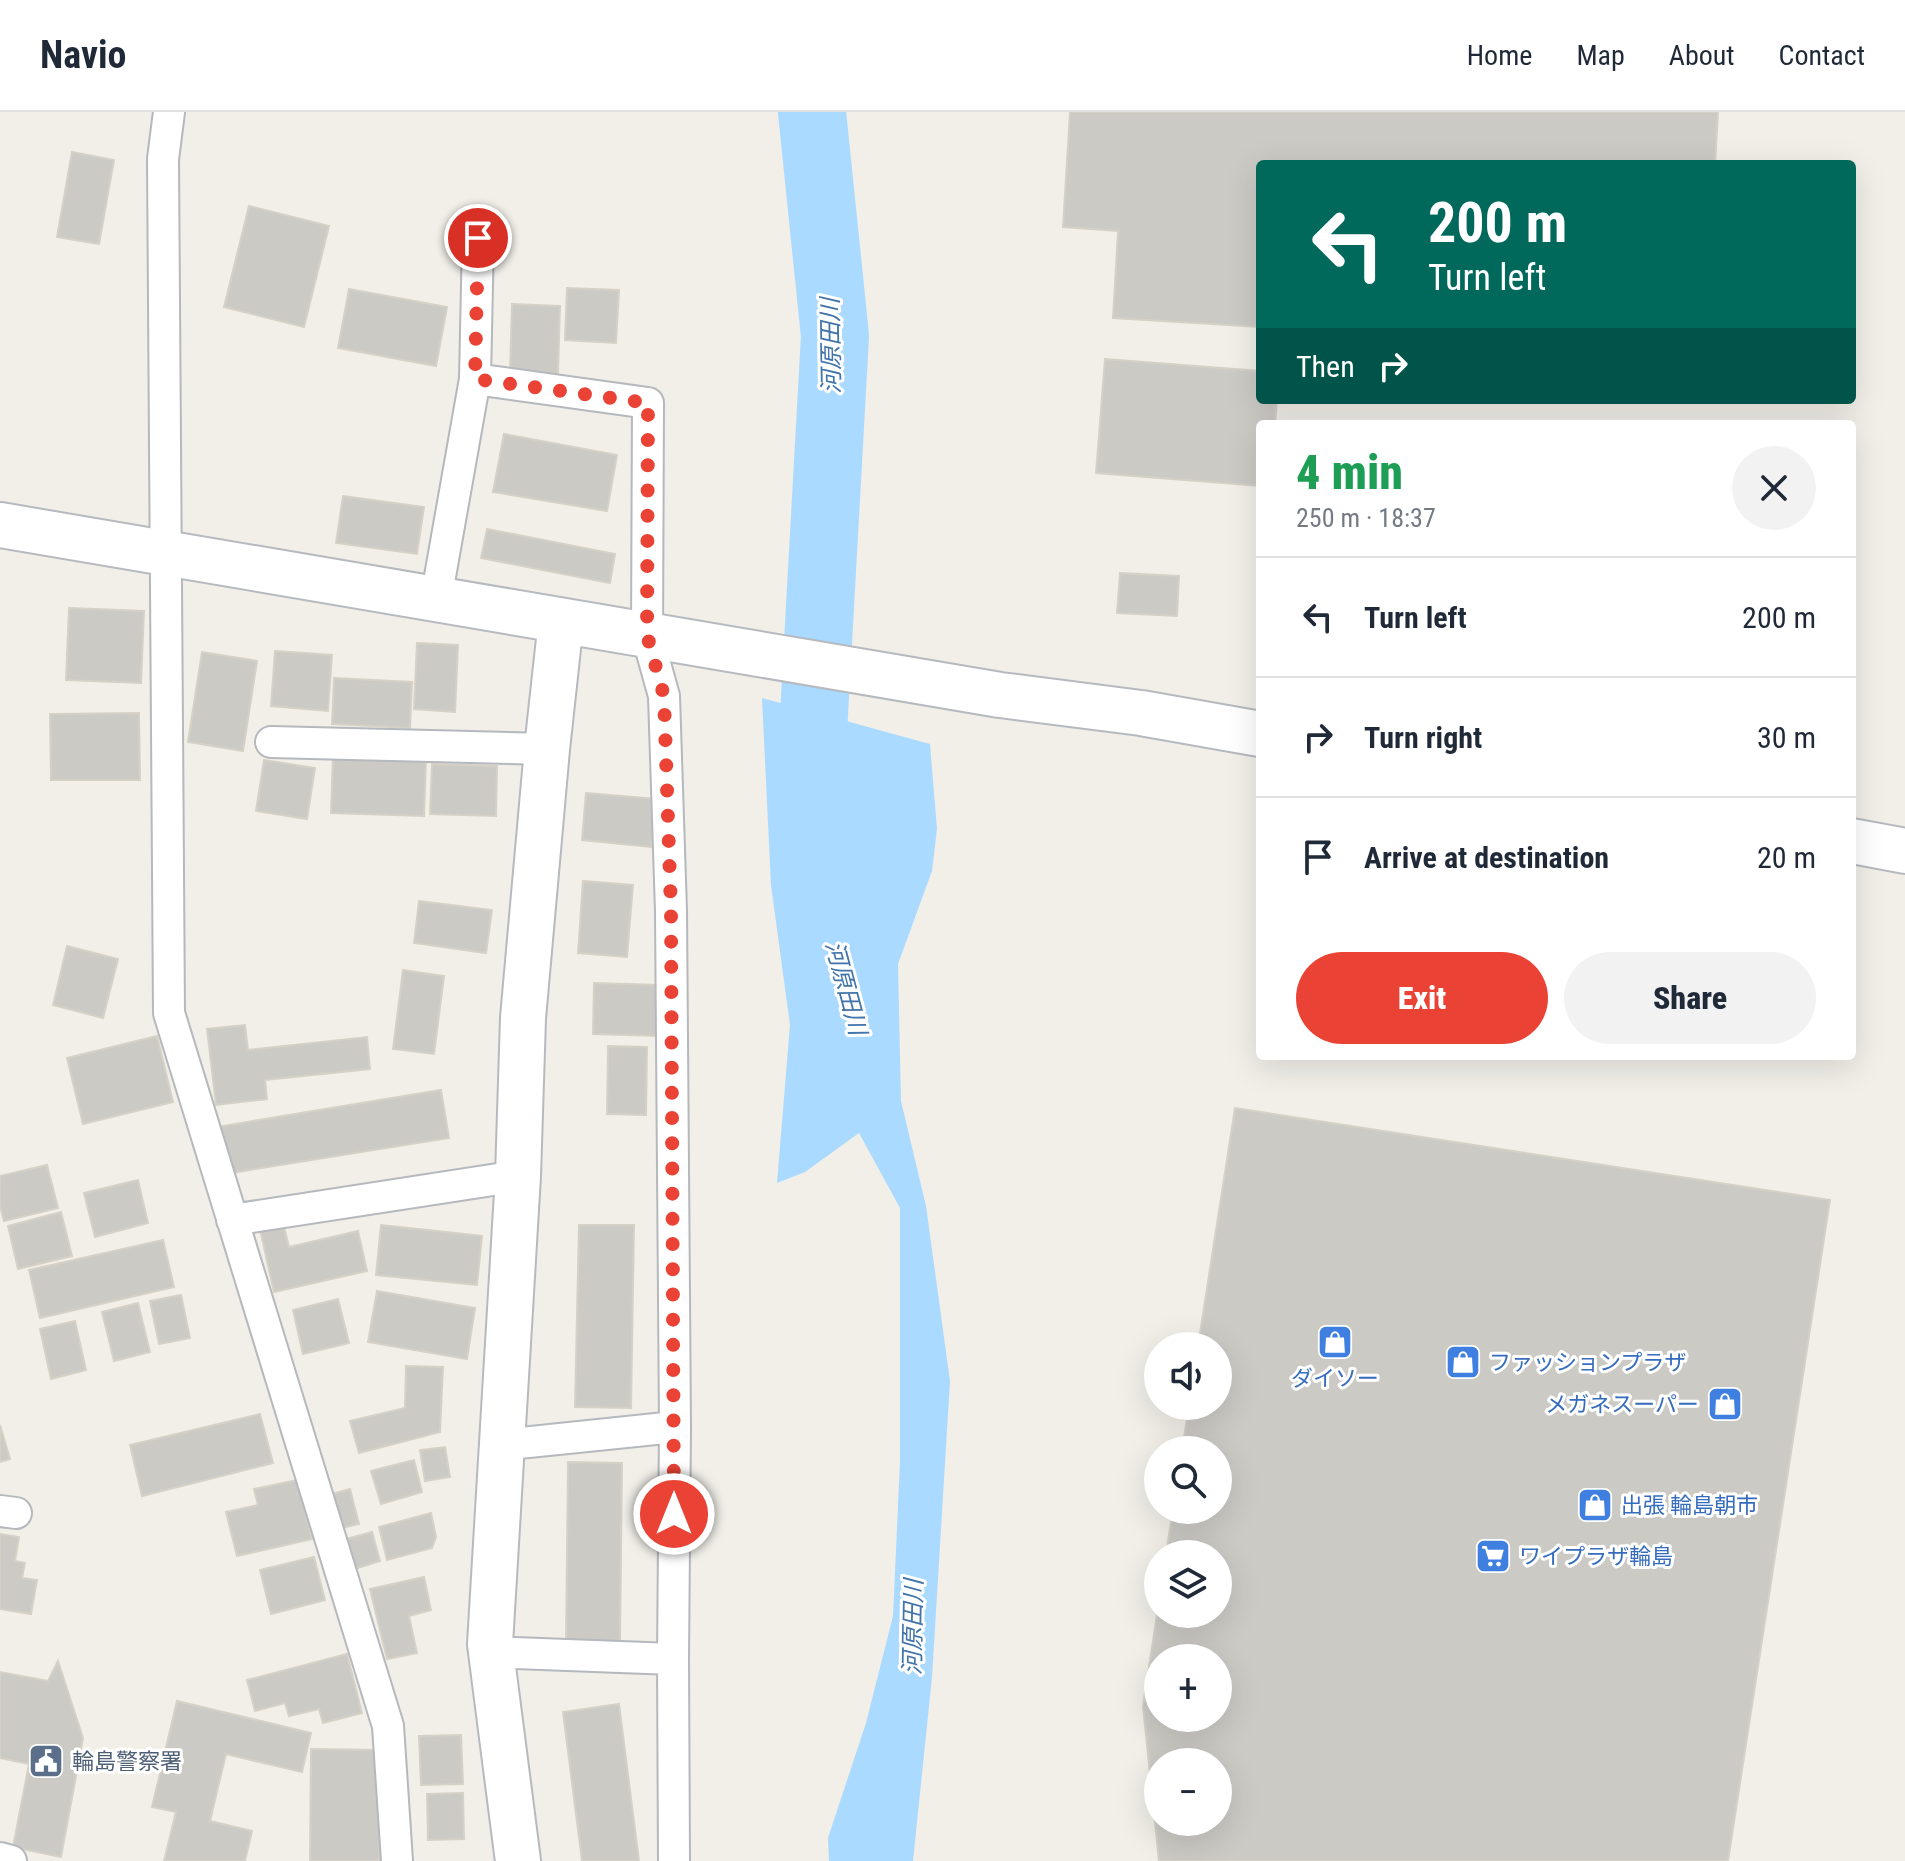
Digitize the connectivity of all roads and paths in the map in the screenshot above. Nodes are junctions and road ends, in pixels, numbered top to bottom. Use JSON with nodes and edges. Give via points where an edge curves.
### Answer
{"nodes":[{"id":1,"x":169,"y":112,"type":"edge"},
{"id":2,"x":478,"y":238,"type":"dead end"},
{"id":3,"x":475,"y":379,"type":"junction"},
{"id":4,"x":0,"y":525,"type":"edge"},
{"id":5,"x":165,"y":553,"type":"junction"},
{"id":6,"x":436,"y":599,"type":"junction"},
{"id":7,"x":561,"y":621,"type":"junction"},
{"id":8,"x":647,"y":635,"type":"junction"},
{"id":9,"x":1256,"y":733,"type":"edge"},
{"id":10,"x":271,"y":742,"type":"dead end"},
{"id":11,"x":547,"y":749,"type":"junction"},
{"id":12,"x":1856,"y":842,"type":"edge"},
{"id":13,"x":1905,"y":851,"type":"edge"},
{"id":14,"x":518,"y":1176,"type":"junction"},
{"id":15,"x":232,"y":1220,"type":"junction"},
{"id":16,"x":675,"y":1427,"type":"junction"},
{"id":17,"x":501,"y":1445,"type":"junction"},
{"id":18,"x":490,"y":1652,"type":"junction"},
{"id":19,"x":673,"y":1659,"type":"junction"},
{"id":20,"x":0,"y":1858,"type":"edge"},
{"id":21,"x":11,"y":1861,"type":"edge"},
{"id":22,"x":397,"y":1861,"type":"edge"},
{"id":23,"x":518,"y":1861,"type":"edge"},
{"id":24,"x":674,"y":1861,"type":"edge"}],
"edges":[{"from":1,"to":5,"type":"street","via":[[163,159]]},
{"from":2,"to":3,"type":"street"},
{"from":3,"to":6,"type":"street"},
{"from":3,"to":8,"type":"street","via":[[648,403]]},
{"from":4,"to":5,"type":"street"},
{"from":5,"to":6,"type":"street"},
{"from":5,"to":15,"type":"street","via":[[169,1013]]},
{"from":6,"to":7,"type":"street"},
{"from":7,"to":8,"type":"street"},
{"from":7,"to":11,"type":"street"},
{"from":8,"to":9,"type":"street"},
{"from":8,"to":16,"type":"street","via":[[664,696]]},
{"from":10,"to":11,"type":"street"},
{"from":11,"to":14,"type":"street","via":[[523,1018]]},
{"from":12,"to":13,"type":"street"},
{"from":14,"to":15,"type":"street"},
{"from":14,"to":17,"type":"street"},
{"from":15,"to":22,"type":"street","via":[[388,1726]]},
{"from":16,"to":17,"type":"street"},
{"from":16,"to":19,"type":"street"},
{"from":17,"to":18,"type":"street"},
{"from":18,"to":19,"type":"street"},
{"from":18,"to":23,"type":"street"},
{"from":19,"to":24,"type":"street"},
{"from":20,"to":21,"type":"street"}]}
